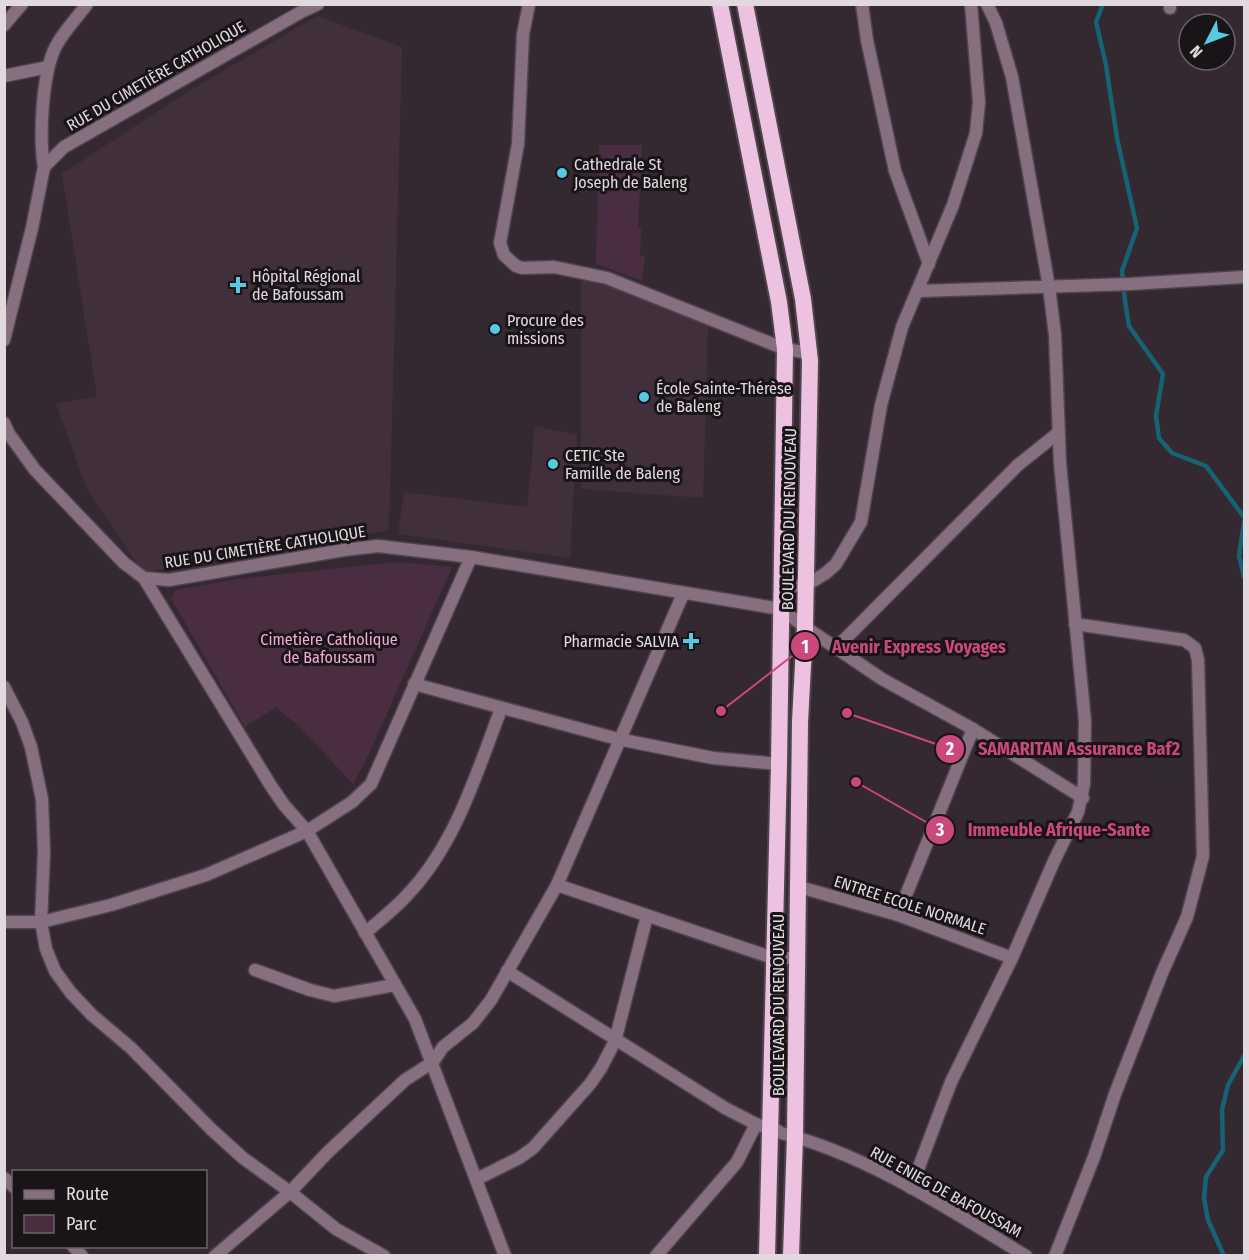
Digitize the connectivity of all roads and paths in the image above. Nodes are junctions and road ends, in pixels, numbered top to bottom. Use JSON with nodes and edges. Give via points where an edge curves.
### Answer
{"nodes":[{"id":1,"x":22,"y":4,"type":"edge"},
{"id":2,"x":87,"y":4,"type":"edge"},
{"id":3,"x":318,"y":4,"type":"edge"},
{"id":4,"x":529,"y":4,"type":"edge"},
{"id":5,"x":745,"y":4,"type":"edge"},
{"id":6,"x":862,"y":4,"type":"edge"},
{"id":7,"x":971,"y":4,"type":"edge"},
{"id":8,"x":987,"y":4,"type":"edge"},
{"id":9,"x":724,"y":5,"type":"edge"},
{"id":10,"x":4,"y":25,"type":"edge"},
{"id":11,"x":48,"y":67,"type":"junction"},
{"id":12,"x":4,"y":76,"type":"edge"},
{"id":13,"x":775,"y":162,"type":"junction"},
{"id":14,"x":44,"y":167,"type":"junction"},
{"id":15,"x":752,"y":167,"type":"junction"},
{"id":16,"x":929,"y":264,"type":"junction"},
{"id":17,"x":1245,"y":277,"type":"edge"},
{"id":18,"x":1049,"y":287,"type":"junction"},
{"id":19,"x":919,"y":291,"type":"junction"},
{"id":20,"x":9,"y":298,"type":"edge"},
{"id":21,"x":4,"y":340,"type":"edge"},
{"id":22,"x":785,"y":349,"type":"junction"},
{"id":23,"x":809,"y":353,"type":"junction"},
{"id":24,"x":4,"y":423,"type":"edge"},
{"id":25,"x":1058,"y":433,"type":"junction"},
{"id":26,"x":471,"y":556,"type":"junction"},
{"id":27,"x":144,"y":578,"type":"junction"},
{"id":28,"x":782,"y":585,"type":"junction"},
{"id":29,"x":805,"y":586,"type":"junction"},
{"id":30,"x":683,"y":594,"type":"junction"},
{"id":31,"x":781,"y":609,"type":"junction"},
{"id":32,"x":1076,"y":624,"type":"junction"},
{"id":33,"x":805,"y":627,"type":"junction"},
{"id":34,"x":835,"y":649,"type":"junction"},
{"id":35,"x":414,"y":684,"type":"junction"},
{"id":36,"x":4,"y":687,"type":"edge"},
{"id":37,"x":501,"y":709,"type":"junction"},
{"id":38,"x":973,"y":729,"type":"junction"},
{"id":39,"x":618,"y":739,"type":"junction"},
{"id":40,"x":779,"y":764,"type":"junction"},
{"id":41,"x":1083,"y":798,"type":"junction"},
{"id":42,"x":308,"y":831,"type":"junction"},
{"id":43,"x":557,"y":885,"type":"junction"},
{"id":44,"x":796,"y":886,"type":"junction"},
{"id":45,"x":898,"y":915,"type":"junction"},
{"id":46,"x":647,"y":916,"type":"junction"},
{"id":47,"x":4,"y":922,"type":"edge"},
{"id":48,"x":41,"y":922,"type":"junction"},
{"id":49,"x":365,"y":933,"type":"junction"},
{"id":50,"x":773,"y":958,"type":"junction"},
{"id":51,"x":796,"y":958,"type":"junction"},
{"id":52,"x":1012,"y":958,"type":"junction"},
{"id":53,"x":255,"y":969,"type":"dead end"},
{"id":54,"x":507,"y":971,"type":"junction"},
{"id":55,"x":395,"y":985,"type":"junction"},
{"id":56,"x":615,"y":1041,"type":"junction"},
{"id":57,"x":433,"y":1062,"type":"junction"},
{"id":58,"x":775,"y":1130,"type":"junction"},
{"id":59,"x":477,"y":1179,"type":"junction"},
{"id":60,"x":911,"y":1188,"type":"junction"},
{"id":61,"x":290,"y":1192,"type":"junction"},
{"id":62,"x":214,"y":1256,"type":"edge"},
{"id":63,"x":384,"y":1256,"type":"edge"},
{"id":64,"x":506,"y":1256,"type":"edge"},
{"id":65,"x":656,"y":1256,"type":"edge"},
{"id":66,"x":767,"y":1256,"type":"edge"},
{"id":67,"x":791,"y":1256,"type":"edge"},
{"id":68,"x":1026,"y":1256,"type":"edge"},
{"id":69,"x":1055,"y":1256,"type":"edge"}],
"edges":[{"from":1,"to":10,"type":"street"},
{"from":2,"to":11,"type":"street","via":[[57,44]]},
{"from":3,"to":14,"type":"street","name":"RUE DU CIMETIÈRE CATHOLIQUE","via":[[64,147]]},
{"from":4,"to":22,"type":"street","via":[[523,34],[518,144],[500,243],[504,255],[522,268],[554,267],[607,278]]},
{"from":5,"to":13,"type":"highway","name":"BOULEVARD DU RENOUVEAU"},
{"from":6,"to":16,"type":"street","via":[[895,171]]},
{"from":7,"to":16,"type":"street","via":[[979,102],[975,133],[953,205]]},
{"from":8,"to":18,"type":"street","via":[[1012,77]]},
{"from":9,"to":15,"type":"highway","name":"BOULEVARD DU RENOUVEAU"},
{"from":11,"to":12,"type":"street"},
{"from":11,"to":14,"type":"street","via":[[40,145]]},
{"from":13,"to":15,"type":"highway"},
{"from":13,"to":23,"type":"highway","name":"BOULEVARD DU RENOUVEAU","via":[[803,299]]},
{"from":14,"to":20,"type":"street","via":[[32,228]]},
{"from":15,"to":22,"type":"highway","name":"BOULEVARD DU RENOUVEAU"},
{"from":16,"to":19,"type":"street"},
{"from":17,"to":18,"type":"street"},
{"from":18,"to":19,"type":"street"},
{"from":18,"to":25,"type":"street","via":[[1055,335]]},
{"from":19,"to":29,"type":"street","via":[[902,327],[881,405],[861,522],[836,564]]},
{"from":20,"to":21,"type":"street"},
{"from":22,"to":23,"type":"street"},
{"from":22,"to":28,"type":"highway","name":"BOULEVARD DU RENOUVEAU"},
{"from":23,"to":29,"type":"highway","name":"BOULEVARD DU RENOUVEAU"},
{"from":24,"to":27,"type":"street","name":"RUE DU CIMETIÈRE CATHOLIQUE","via":[[35,470],[124,563]]},
{"from":25,"to":32,"type":"street"},
{"from":25,"to":34,"type":"street","via":[[1018,465]]},
{"from":26,"to":27,"type":"street","name":"RUE DU CIMETIÈRE CATHOLIQUE","via":[[378,546],[169,580]]},
{"from":26,"to":30,"type":"street","name":"RUE DU CIMETIÈRE CATHOLIQUE"},
{"from":26,"to":35,"type":"street"},
{"from":27,"to":42,"type":"street","via":[[274,791]]},
{"from":28,"to":29,"type":"street"},
{"from":28,"to":31,"type":"highway","name":"BOULEVARD DU RENOUVEAU"},
{"from":29,"to":33,"type":"highway","name":"BOULEVARD DU RENOUVEAU"},
{"from":30,"to":31,"type":"street","name":"RUE DU CIMETIÈRE CATHOLIQUE"},
{"from":30,"to":39,"type":"street"},
{"from":31,"to":33,"type":"street","name":"RUE DU CIMETIÈRE CATHOLIQUE"},
{"from":31,"to":40,"type":"highway","name":"BOULEVARD DU RENOUVEAU"},
{"from":32,"to":41,"type":"street","via":[[1085,721]]},
{"from":32,"to":69,"type":"street","via":[[1184,640],[1195,648],[1203,856],[1187,917]]},
{"from":33,"to":34,"type":"street","name":"RUE DU CIMETIÈRE CATHOLIQUE"},
{"from":33,"to":44,"type":"highway","name":"BOULEVARD DU RENOUVEAU"},
{"from":34,"to":38,"type":"street","name":"RUE DU CIMETIÈRE CATHOLIQUE"},
{"from":35,"to":37,"type":"street"},
{"from":35,"to":42,"type":"street","via":[[370,784],[352,802]]},
{"from":36,"to":48,"type":"street","via":[[32,747],[42,799]]},
{"from":37,"to":39,"type":"street"},
{"from":37,"to":49,"type":"street","via":[[472,786],[437,857],[409,893]]},
{"from":38,"to":41,"type":"street","name":"RUE DU CIMETIÈRE CATHOLIQUE"},
{"from":38,"to":45,"type":"street"},
{"from":39,"to":40,"type":"street","via":[[713,758]]},
{"from":39,"to":43,"type":"street"},
{"from":40,"to":50,"type":"highway","name":"BOULEVARD DU RENOUVEAU"},
{"from":41,"to":52,"type":"street"},
{"from":42,"to":48,"type":"street","via":[[206,875]]},
{"from":42,"to":49,"type":"street"},
{"from":43,"to":46,"type":"street"},
{"from":43,"to":54,"type":"street"},
{"from":44,"to":45,"type":"street","name":"ENTREE ECOLE NORMALE"},
{"from":44,"to":51,"type":"highway","name":"BOULEVARD DU RENOUVEAU"},
{"from":45,"to":52,"type":"street","name":"ENTREE ECOLE NORMALE"},
{"from":46,"to":50,"type":"street"},
{"from":46,"to":56,"type":"street"},
{"from":47,"to":48,"type":"street"},
{"from":48,"to":61,"type":"street","via":[[55,971],[85,1008],[243,1158]]},
{"from":49,"to":55,"type":"street"},
{"from":50,"to":51,"type":"street"},
{"from":50,"to":58,"type":"highway","name":"BOULEVARD DU RENOUVEAU"},
{"from":51,"to":58,"type":"highway","name":"BOULEVARD DU RENOUVEAU"},
{"from":52,"to":60,"type":"street","via":[[951,1082]]},
{"from":53,"to":55,"type":"street","via":[[334,996]]},
{"from":54,"to":56,"type":"street","name":"RUE ENIEG DE BAFOUSSAM"},
{"from":54,"to":57,"type":"street","via":[[473,1023],[443,1047]]},
{"from":55,"to":57,"type":"street"},
{"from":56,"to":58,"type":"street","name":"RUE ENIEG DE BAFOUSSAM","via":[[725,1108]]},
{"from":56,"to":59,"type":"street","via":[[590,1084],[541,1140],[519,1158]]},
{"from":57,"to":59,"type":"street"},
{"from":57,"to":61,"type":"street","via":[[405,1080]]},
{"from":58,"to":60,"type":"street","name":"RUE ENIEG DE BAFOUSSAM","via":[[864,1163]]},
{"from":58,"to":65,"type":"street","via":[[737,1162]]},
{"from":58,"to":66,"type":"highway","name":"BOULEVARD DU RENOUVEAU"},
{"from":58,"to":67,"type":"highway","name":"BOULEVARD DU RENOUVEAU"},
{"from":59,"to":64,"type":"street"},
{"from":60,"to":68,"type":"street","name":"RUE ENIEG DE BAFOUSSAM"},
{"from":61,"to":62,"type":"street"},
{"from":61,"to":63,"type":"street","via":[[336,1229]]}]}
